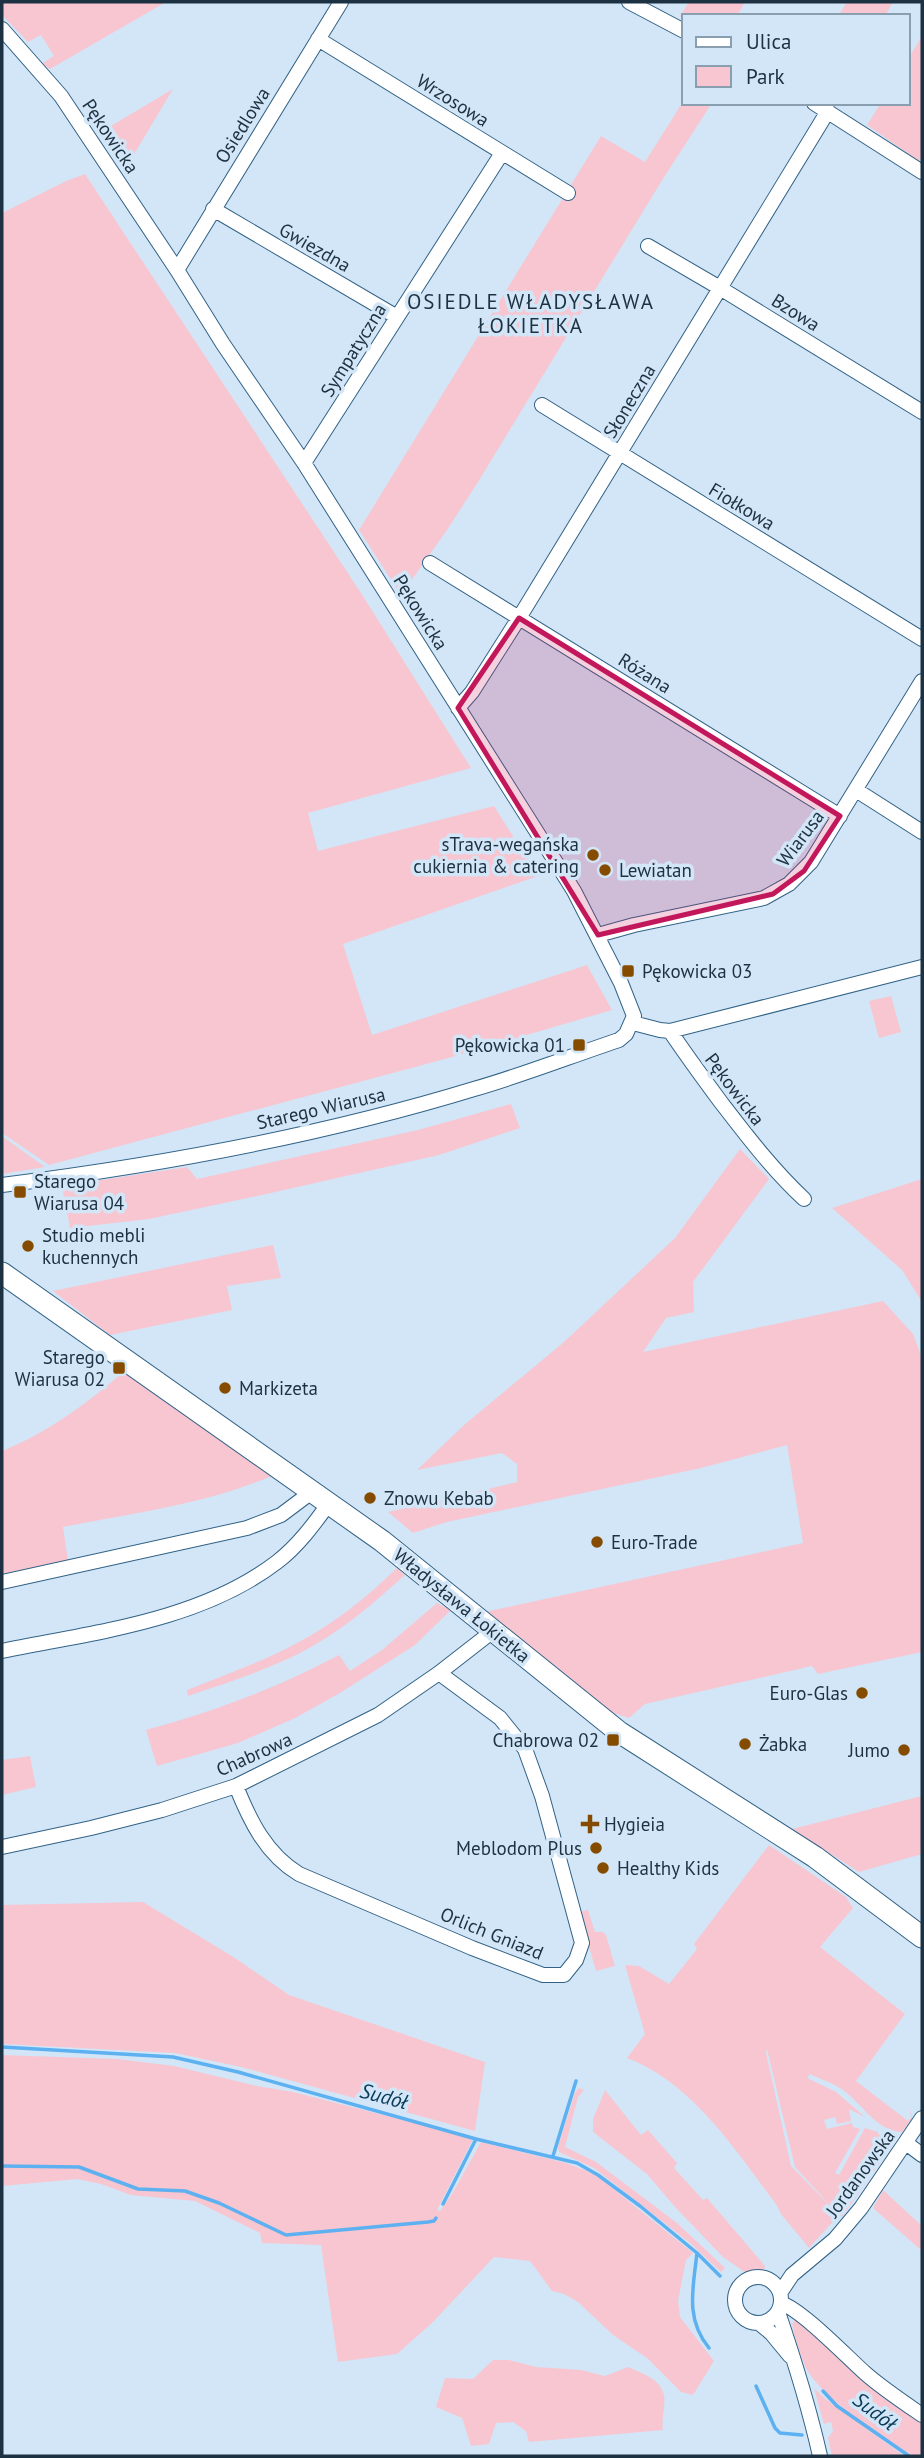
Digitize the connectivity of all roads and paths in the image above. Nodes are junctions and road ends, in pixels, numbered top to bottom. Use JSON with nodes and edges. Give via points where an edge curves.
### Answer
{"nodes":[{"id":1,"x":341,"y":2,"type":"edge"},
{"id":2,"x":632,"y":3,"type":"edge"},
{"id":3,"x":2,"y":29,"type":"edge"},
{"id":4,"x":682,"y":30,"type":"edge"},
{"id":5,"x":318,"y":38,"type":"junction"},
{"id":6,"x":818,"y":105,"type":"edge"},
{"id":7,"x":828,"y":111,"type":"junction"},
{"id":8,"x":502,"y":153,"type":"junction"},
{"id":9,"x":922,"y":172,"type":"edge"},
{"id":10,"x":568,"y":193,"type":"dead end"},
{"id":11,"x":213,"y":209,"type":"junction"},
{"id":12,"x":648,"y":246,"type":"dead end"},
{"id":13,"x":177,"y":270,"type":"junction"},
{"id":14,"x":720,"y":288,"type":"junction"},
{"id":15,"x":397,"y":317,"type":"junction"},
{"id":16,"x":542,"y":405,"type":"dead end"},
{"id":17,"x":922,"y":412,"type":"edge"},
{"id":18,"x":619,"y":454,"type":"junction"},
{"id":19,"x":304,"y":463,"type":"junction"},
{"id":20,"x":430,"y":564,"type":"dead end"},
{"id":21,"x":519,"y":618,"type":"junction"},
{"id":22,"x":922,"y":639,"type":"edge"},
{"id":23,"x":922,"y":681,"type":"edge"},
{"id":24,"x":458,"y":708,"type":"junction"},
{"id":25,"x":856,"y":790,"type":"junction"},
{"id":26,"x":841,"y":816,"type":"junction"},
{"id":27,"x":922,"y":832,"type":"edge"},
{"id":28,"x":598,"y":935,"type":"junction"},
{"id":29,"x":922,"y":967,"type":"edge"},
{"id":30,"x":632,"y":1023,"type":"junction"},
{"id":31,"x":670,"y":1031,"type":"junction"},
{"id":32,"x":2,"y":1185,"type":"edge"},
{"id":33,"x":804,"y":1199,"type":"dead end"},
{"id":34,"x":2,"y":1273,"type":"edge"},
{"id":35,"x":321,"y":1496,"type":"junction"},
{"id":36,"x":2,"y":1581,"type":"edge"},
{"id":37,"x":493,"y":1630,"type":"junction"},
{"id":38,"x":2,"y":1651,"type":"edge"},
{"id":39,"x":439,"y":1673,"type":"junction"},
{"id":40,"x":236,"y":1786,"type":"junction"},
{"id":41,"x":2,"y":1847,"type":"edge"},
{"id":42,"x":922,"y":1937,"type":"edge"},
{"id":43,"x":922,"y":2118,"type":"edge"},
{"id":44,"x":906,"y":2143,"type":"junction"},
{"id":45,"x":922,"y":2155,"type":"edge"},
{"id":46,"x":777,"y":2297,"type":"junction"},
{"id":47,"x":759,"y":2323,"type":"junction"},
{"id":48,"x":793,"y":2360,"type":"junction"},
{"id":49,"x":922,"y":2415,"type":"edge"},
{"id":50,"x":820,"y":2456,"type":"edge"}],
"edges":[{"from":1,"to":5,"type":"street","name":"Osiedlowa"},
{"from":2,"to":4,"type":"street"},
{"from":3,"to":13,"type":"street","name":"Pękowicka","via":[[61,96]]},
{"from":5,"to":8,"type":"street","name":"Wrzosowa"},
{"from":5,"to":11,"type":"street","name":"Osiedlowa"},
{"from":6,"to":7,"type":"street"},
{"from":7,"to":9,"type":"street"},
{"from":7,"to":14,"type":"street","name":"Słoneczna"},
{"from":8,"to":10,"type":"street","name":"Wrzosowa"},
{"from":8,"to":15,"type":"street","name":"Sympatyczna"},
{"from":11,"to":13,"type":"street","name":"Osiedlowa"},
{"from":11,"to":15,"type":"street","name":"Gwiezdna"},
{"from":12,"to":14,"type":"street","name":"Bzowa"},
{"from":13,"to":19,"type":"street","name":"Pękowicka"},
{"from":14,"to":17,"type":"street","name":"Bzowa"},
{"from":14,"to":18,"type":"street","name":"Słoneczna"},
{"from":15,"to":19,"type":"street","name":"Sympatyczna"},
{"from":16,"to":18,"type":"street","name":"Fiołkowa"},
{"from":18,"to":21,"type":"street","name":"Słoneczna"},
{"from":18,"to":22,"type":"street","name":"Fiołkowa"},
{"from":19,"to":24,"type":"street","name":"Pękowicka"},
{"from":20,"to":21,"type":"street","name":"Różana"},
{"from":21,"to":24,"type":"street","name":"Słoneczna"},
{"from":21,"to":26,"type":"street","name":"Różana"},
{"from":23,"to":25,"type":"street","name":"Wiarusa"},
{"from":24,"to":28,"type":"street","name":"Pękowicka"},
{"from":25,"to":26,"type":"street","name":"Wiarusa"},
{"from":25,"to":27,"type":"street"},
{"from":26,"to":28,"type":"street","name":"Wiarusa","via":[[804,871],[773,894]]},
{"from":28,"to":30,"type":"street","name":"Pękowicka","via":[[632,1007]]},
{"from":29,"to":31,"type":"street"},
{"from":30,"to":31,"type":"street"},
{"from":30,"to":32,"type":"street","name":"Starego Wiarusa","via":[[619,1040],[474,1089],[349,1123],[105,1171]]},
{"from":31,"to":33,"type":"street","name":"Pękowicka","via":[[752,1143]]},
{"from":34,"to":35,"type":"street","name":"Władysława Łokietka"},
{"from":35,"to":36,"type":"street","via":[[247,1528]]},
{"from":35,"to":37,"type":"street","name":"Władysława Łokietka"},
{"from":35,"to":38,"type":"street","via":[[305,1535],[277,1562],[222,1594],[113,1629]]},
{"from":37,"to":39,"type":"street","name":"Chabrowa"},
{"from":37,"to":42,"type":"street","name":"Władysława Łokietka","via":[[619,1732],[815,1857]]},
{"from":39,"to":40,"type":"street","name":"Chabrowa","via":[[378,1715]]},
{"from":39,"to":40,"type":"street","name":"Orlich Gniazd","via":[[500,1718],[525,1749],[582,1943],[564,1975],[543,1975],[472,1948],[283,1865],[250,1821]]},
{"from":40,"to":41,"type":"street","name":"Chabrowa","via":[[115,1822]]},
{"from":43,"to":44,"type":"street","name":"Jordanowska"},
{"from":44,"to":45,"type":"street"},
{"from":44,"to":46,"type":"street","name":"Jordanowska","via":[[862,2208],[835,2239],[792,2275]]},
{"from":46,"to":47,"type":"street","via":[[770,2320]]},
{"from":46,"to":47,"type":"street","via":[[757,2277],[739,2288],[737,2309],[741,2316]]},
{"from":46,"to":48,"type":"street"},
{"from":46,"to":49,"type":"street"},
{"from":47,"to":48,"type":"street"},
{"from":48,"to":50,"type":"street"}]}
